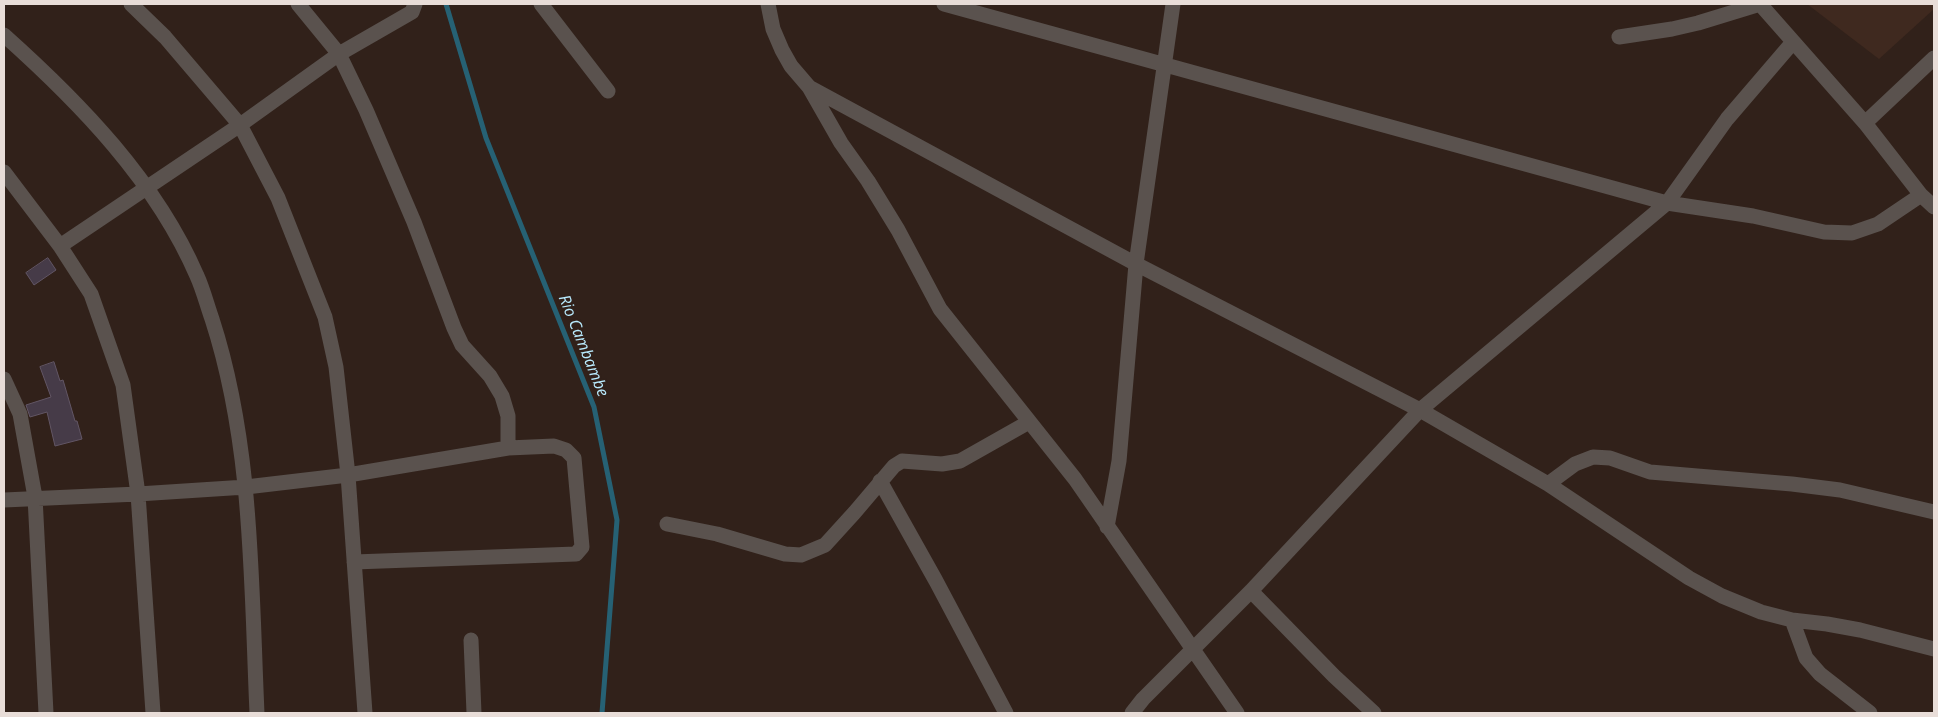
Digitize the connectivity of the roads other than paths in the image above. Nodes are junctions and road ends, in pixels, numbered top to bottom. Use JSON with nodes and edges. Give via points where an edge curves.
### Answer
{"nodes":[{"id":1,"x":131,"y":4,"type":"edge"},
{"id":2,"x":298,"y":4,"type":"edge"},
{"id":3,"x":415,"y":4,"type":"edge"},
{"id":4,"x":541,"y":4,"type":"edge"},
{"id":5,"x":768,"y":4,"type":"edge"},
{"id":6,"x":944,"y":4,"type":"edge"},
{"id":7,"x":1173,"y":4,"type":"edge"},
{"id":8,"x":1760,"y":4,"type":"edge"},
{"id":9,"x":4,"y":35,"type":"edge"},
{"id":10,"x":1619,"y":36,"type":"dead end"},
{"id":11,"x":1793,"y":42,"type":"junction"},
{"id":12,"x":339,"y":54,"type":"junction"},
{"id":13,"x":1934,"y":58,"type":"edge"},
{"id":14,"x":1165,"y":64,"type":"junction"},
{"id":15,"x":809,"y":87,"type":"junction"},
{"id":16,"x":608,"y":91,"type":"dead end"},
{"id":17,"x":1865,"y":123,"type":"junction"},
{"id":18,"x":240,"y":125,"type":"junction"},
{"id":19,"x":4,"y":172,"type":"edge"},
{"id":20,"x":146,"y":187,"type":"junction"},
{"id":21,"x":1921,"y":195,"type":"junction"},
{"id":22,"x":1667,"y":203,"type":"junction"},
{"id":23,"x":1934,"y":207,"type":"edge"},
{"id":24,"x":60,"y":246,"type":"junction"},
{"id":25,"x":1136,"y":264,"type":"junction"},
{"id":26,"x":4,"y":379,"type":"edge"},
{"id":27,"x":1420,"y":410,"type":"junction"},
{"id":28,"x":1029,"y":422,"type":"junction"},
{"id":29,"x":508,"y":448,"type":"junction"},
{"id":30,"x":348,"y":475,"type":"junction"},
{"id":31,"x":880,"y":481,"type":"junction"},
{"id":32,"x":1548,"y":484,"type":"junction"},
{"id":33,"x":246,"y":487,"type":"junction"},
{"id":34,"x":138,"y":494,"type":"junction"},
{"id":35,"x":36,"y":497,"type":"junction"},
{"id":36,"x":4,"y":500,"type":"edge"},
{"id":37,"x":1934,"y":512,"type":"edge"},
{"id":38,"x":667,"y":524,"type":"dead end"},
{"id":39,"x":1107,"y":526,"type":"junction"},
{"id":40,"x":354,"y":562,"type":"junction"},
{"id":41,"x":1251,"y":592,"type":"junction"},
{"id":42,"x":1792,"y":620,"type":"junction"},
{"id":43,"x":471,"y":640,"type":"dead end"},
{"id":44,"x":1934,"y":649,"type":"edge"},
{"id":45,"x":1193,"y":651,"type":"junction"},
{"id":46,"x":46,"y":713,"type":"edge"},
{"id":47,"x":153,"y":713,"type":"edge"},
{"id":48,"x":257,"y":713,"type":"edge"},
{"id":49,"x":364,"y":713,"type":"edge"},
{"id":50,"x":474,"y":713,"type":"edge"},
{"id":51,"x":1006,"y":713,"type":"edge"},
{"id":52,"x":1132,"y":713,"type":"edge"},
{"id":53,"x":1237,"y":713,"type":"edge"},
{"id":54,"x":1374,"y":713,"type":"edge"},
{"id":55,"x":1870,"y":713,"type":"edge"}],
"edges":[{"from":1,"to":18,"type":"street","via":[[165,37]]},
{"from":2,"to":12,"type":"street"},
{"from":3,"to":12,"type":"street","via":[[412,12]]},
{"from":4,"to":16,"type":"street"},
{"from":5,"to":15,"type":"street","via":[[782,50]]},
{"from":6,"to":14,"type":"street"},
{"from":7,"to":14,"type":"street"},
{"from":8,"to":10,"type":"street","via":[[1672,29]]},
{"from":8,"to":11,"type":"street"},
{"from":9,"to":20,"type":"street","via":[[94,123]]},
{"from":11,"to":17,"type":"street"},
{"from":11,"to":22,"type":"street","via":[[1727,118]]},
{"from":12,"to":18,"type":"street"},
{"from":12,"to":29,"type":"street","via":[[404,197],[462,345],[490,376],[502,396],[508,416]]},
{"from":13,"to":17,"type":"street"},
{"from":14,"to":22,"type":"street"},
{"from":14,"to":25,"type":"street"},
{"from":15,"to":25,"type":"street"},
{"from":15,"to":28,"type":"street","via":[[898,230],[940,309]]},
{"from":17,"to":21,"type":"street"},
{"from":18,"to":20,"type":"street"},
{"from":18,"to":30,"type":"street","via":[[278,198],[325,317],[336,367]]},
{"from":19,"to":24,"type":"street"},
{"from":20,"to":24,"type":"street"},
{"from":20,"to":33,"type":"street","via":[[175,232],[198,277],[229,379]]},
{"from":21,"to":22,"type":"street","via":[[1878,224],[1852,233],[1824,232],[1753,216]]},
{"from":21,"to":23,"type":"street"},
{"from":22,"to":27,"type":"street"},
{"from":24,"to":34,"type":"street","via":[[91,294],[123,385]]},
{"from":25,"to":27,"type":"street"},
{"from":25,"to":39,"type":"street","via":[[1119,461]]},
{"from":26,"to":35,"type":"street","via":[[20,414]]},
{"from":27,"to":32,"type":"street"},
{"from":27,"to":41,"type":"street"},
{"from":28,"to":31,"type":"street","via":[[960,461],[942,464],[902,461]]},
{"from":28,"to":39,"type":"street","via":[[1075,479]]},
{"from":29,"to":30,"type":"street"},
{"from":29,"to":40,"type":"street","via":[[554,446],[566,450],[574,458],[582,544],[578,552]]},
{"from":30,"to":33,"type":"street"},
{"from":30,"to":40,"type":"street"},
{"from":31,"to":38,"type":"street","via":[[825,545],[802,555],[785,554],[717,534]]},
{"from":31,"to":51,"type":"street"},
{"from":32,"to":37,"type":"street","via":[[1575,464],[1592,457],[1610,458],[1650,472],[1831,489]]},
{"from":32,"to":42,"type":"street","via":[[1689,578],[1761,612]]},
{"from":33,"to":34,"type":"street"},
{"from":33,"to":48,"type":"street"},
{"from":34,"to":35,"type":"street"},
{"from":34,"to":47,"type":"street"},
{"from":35,"to":36,"type":"street"},
{"from":35,"to":46,"type":"street"},
{"from":39,"to":45,"type":"street"},
{"from":40,"to":49,"type":"street"},
{"from":41,"to":45,"type":"street"},
{"from":41,"to":54,"type":"street"},
{"from":42,"to":44,"type":"street","via":[[1860,630]]},
{"from":42,"to":55,"type":"street","via":[[1806,658],[1827,680]]},
{"from":43,"to":50,"type":"street"},
{"from":45,"to":52,"type":"street"},
{"from":45,"to":53,"type":"street"}]}
